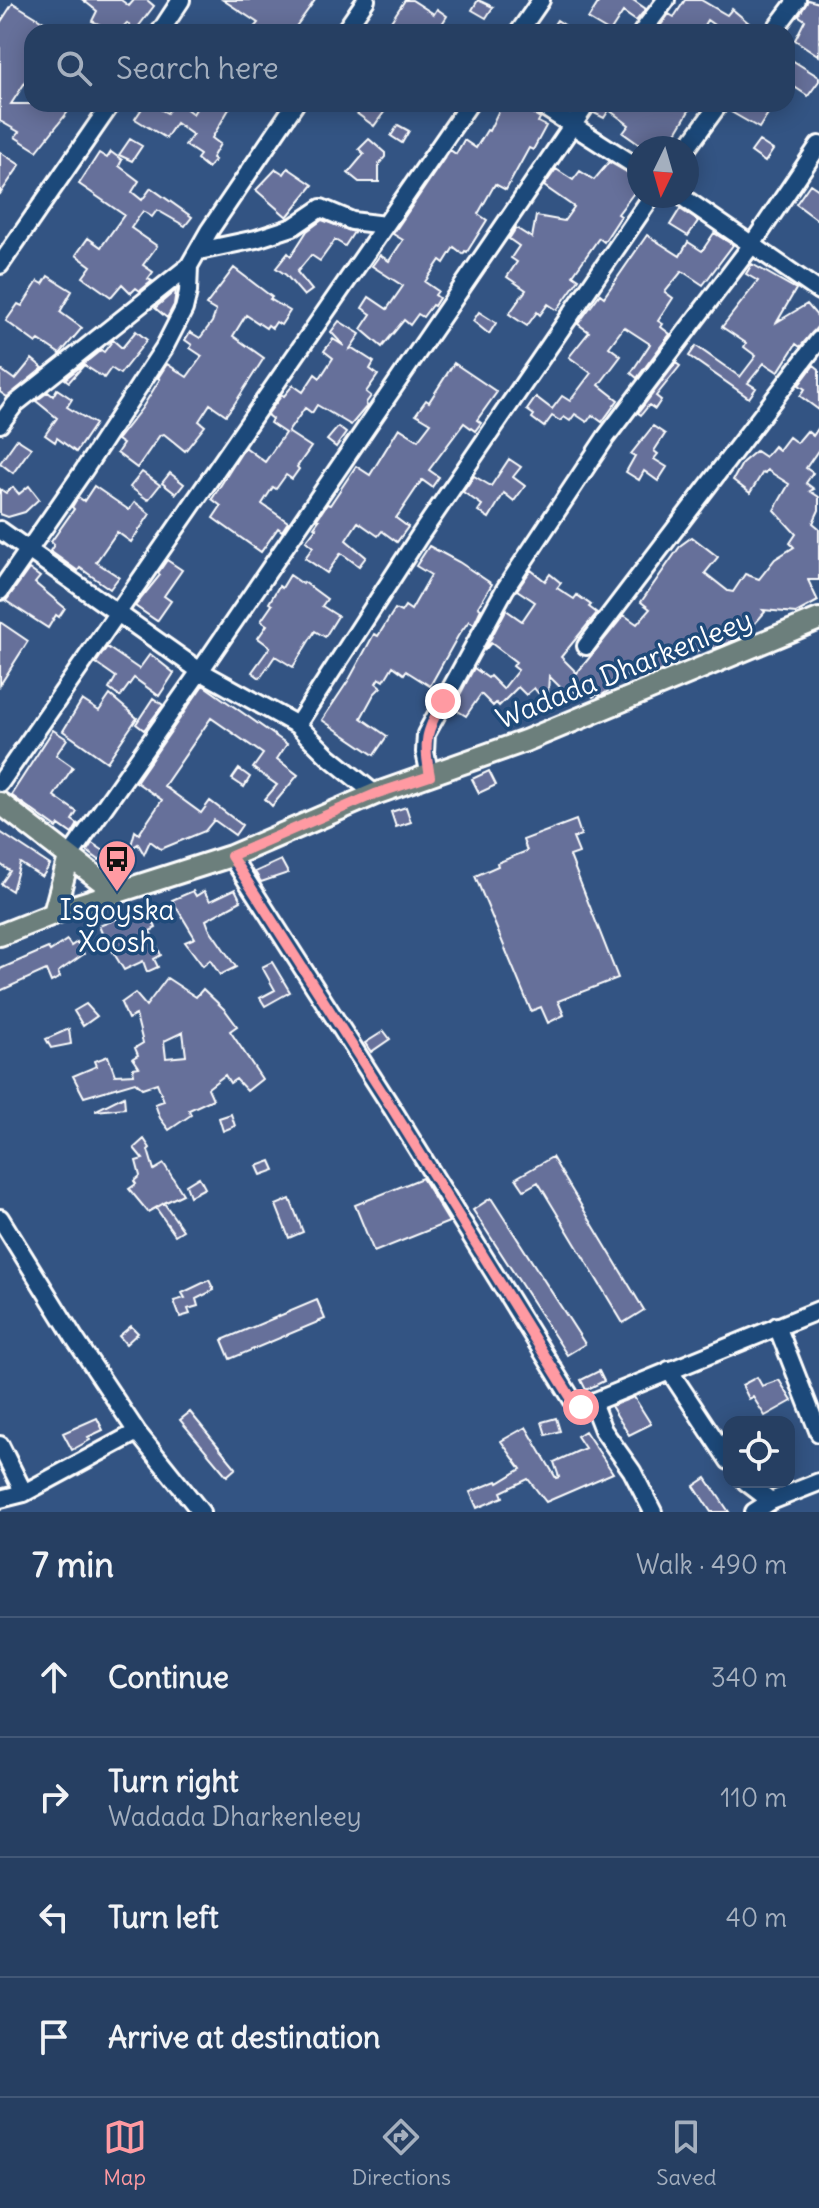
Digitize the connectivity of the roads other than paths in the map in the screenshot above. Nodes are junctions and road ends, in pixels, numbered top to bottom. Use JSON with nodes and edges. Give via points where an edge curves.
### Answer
{"nodes":[{"id":1,"x":181,"y":0,"type":"edge"},
{"id":2,"x":366,"y":0,"type":"edge"},
{"id":3,"x":541,"y":0,"type":"edge"},
{"id":4,"x":666,"y":0,"type":"edge"},
{"id":5,"x":797,"y":0,"type":"edge"},
{"id":6,"x":165,"y":24,"type":"edge"},
{"id":7,"x":350,"y":24,"type":"edge"},
{"id":8,"x":524,"y":24,"type":"edge"},
{"id":9,"x":648,"y":24,"type":"edge"},
{"id":10,"x":779,"y":24,"type":"edge"},
{"id":11,"x":105,"y":112,"type":"edge"},
{"id":12,"x":290,"y":112,"type":"edge"},
{"id":13,"x":463,"y":112,"type":"edge"},
{"id":14,"x":552,"y":112,"type":"edge"},
{"id":15,"x":581,"y":112,"type":"edge"},
{"id":16,"x":713,"y":112,"type":"edge"},
{"id":17,"x":572,"y":125,"type":"junction"},
{"id":18,"x":696,"y":136,"type":"edge"},
{"id":19,"x":819,"y":145,"type":"edge"},
{"id":20,"x":627,"y":160,"type":"edge"},
{"id":21,"x":644,"y":208,"type":"edge"},
{"id":22,"x":698,"y":208,"type":"edge"},
{"id":23,"x":385,"y":225,"type":"junction"},
{"id":24,"x":751,"y":246,"type":"junction"},
{"id":25,"x":199,"y":251,"type":"junction"},
{"id":26,"x":0,"y":265,"type":"edge"},
{"id":27,"x":189,"y":266,"type":"junction"},
{"id":28,"x":819,"y":291,"type":"edge"},
{"id":29,"x":819,"y":340,"type":"edge"},
{"id":30,"x":0,"y":424,"type":"edge"},
{"id":31,"x":0,"y":530,"type":"edge"},
{"id":32,"x":28,"y":550,"type":"junction"},
{"id":33,"x":0,"y":591,"type":"edge"},
{"id":34,"x":118,"y":612,"type":"junction"},
{"id":35,"x":819,"y":619,"type":"edge"},
{"id":36,"x":586,"y":646,"type":"dead end"},
{"id":37,"x":200,"y":671,"type":"junction"},
{"id":38,"x":297,"y":725,"type":"junction"},
{"id":39,"x":430,"y":776,"type":"junction"},
{"id":40,"x":0,"y":783,"type":"edge"},
{"id":41,"x":375,"y":794,"type":"junction"},
{"id":42,"x":0,"y":803,"type":"edge"},
{"id":43,"x":231,"y":856,"type":"junction"},
{"id":44,"x":69,"y":857,"type":"junction"},
{"id":45,"x":117,"y":893,"type":"junction"},
{"id":46,"x":54,"y":913,"type":"junction"},
{"id":47,"x":0,"y":935,"type":"edge"},
{"id":48,"x":1,"y":1222,"type":"edge"},
{"id":49,"x":819,"y":1310,"type":"edge"},
{"id":50,"x":777,"y":1326,"type":"junction"},
{"id":51,"x":669,"y":1370,"type":"junction"},
{"id":52,"x":592,"y":1402,"type":"junction"},
{"id":53,"x":137,"y":1432,"type":"junction"},
{"id":54,"x":819,"y":1433,"type":"edge"},
{"id":55,"x":0,"y":1445,"type":"edge"},
{"id":56,"x":723,"y":1452,"type":"edge"},
{"id":57,"x":819,"y":1482,"type":"edge"},
{"id":58,"x":754,"y":1488,"type":"edge"},
{"id":59,"x":24,"y":1493,"type":"junction"},
{"id":60,"x":0,"y":1499,"type":"edge"},
{"id":61,"x":771,"y":1501,"type":"junction"},
{"id":62,"x":201,"y":1512,"type":"edge"},
{"id":63,"x":653,"y":1512,"type":"edge"},
{"id":64,"x":754,"y":1512,"type":"edge"}],
"edges":[{"from":1,"to":6,"type":"street"},
{"from":2,"to":7,"type":"street"},
{"from":3,"to":8,"type":"street"},
{"from":4,"to":9,"type":"street"},
{"from":5,"to":10,"type":"street"},
{"from":11,"to":26,"type":"street"},
{"from":12,"to":25,"type":"street"},
{"from":13,"to":23,"type":"street"},
{"from":14,"to":17,"type":"street"},
{"from":15,"to":17,"type":"street"},
{"from":16,"to":18,"type":"street"},
{"from":17,"to":20,"type":"street"},
{"from":17,"to":37,"type":"street"},
{"from":19,"to":24,"type":"street"},
{"from":21,"to":38,"type":"street"},
{"from":22,"to":24,"type":"street"},
{"from":23,"to":25,"type":"street","via":[[352,221],[321,208],[293,227]]},
{"from":23,"to":34,"type":"street"},
{"from":24,"to":28,"type":"street"},
{"from":24,"to":39,"type":"street","via":[[606,437],[505,589],[426,734]]},
{"from":25,"to":27,"type":"street"},
{"from":27,"to":30,"type":"street","via":[[15,404]]},
{"from":27,"to":32,"type":"street","via":[[188,292],[175,328]]},
{"from":29,"to":36,"type":"street"},
{"from":31,"to":32,"type":"street"},
{"from":32,"to":33,"type":"street"},
{"from":32,"to":34,"type":"street"},
{"from":34,"to":37,"type":"street"},
{"from":34,"to":40,"type":"street"},
{"from":35,"to":39,"type":"main road","name":"Wadada Dharkenleey"},
{"from":37,"to":38,"type":"street"},
{"from":37,"to":44,"type":"street"},
{"from":38,"to":41,"type":"street"},
{"from":39,"to":41,"type":"main road","name":"Wadada Dharkenleey"},
{"from":41,"to":43,"type":"main road","name":"Wadada Dharkenleey"},
{"from":42,"to":44,"type":"main road"},
{"from":43,"to":45,"type":"main road","name":"Wadada Dharkenleey"},
{"from":43,"to":52,"type":"street","via":[[573,1401],[581,1407]]},
{"from":44,"to":45,"type":"main road"},
{"from":44,"to":46,"type":"main road"},
{"from":45,"to":46,"type":"main road","name":"Wadada Dharkenleey"},
{"from":46,"to":47,"type":"main road","name":"Wadada Dharkenleey"},
{"from":48,"to":53,"type":"street"},
{"from":49,"to":50,"type":"street"},
{"from":50,"to":51,"type":"street"},
{"from":50,"to":54,"type":"street"},
{"from":51,"to":52,"type":"street"},
{"from":51,"to":56,"type":"street"},
{"from":52,"to":63,"type":"street"},
{"from":53,"to":59,"type":"street"},
{"from":53,"to":62,"type":"street"},
{"from":55,"to":59,"type":"street"},
{"from":57,"to":61,"type":"street"},
{"from":58,"to":61,"type":"street"},
{"from":59,"to":60,"type":"street"},
{"from":61,"to":64,"type":"street"}]}
